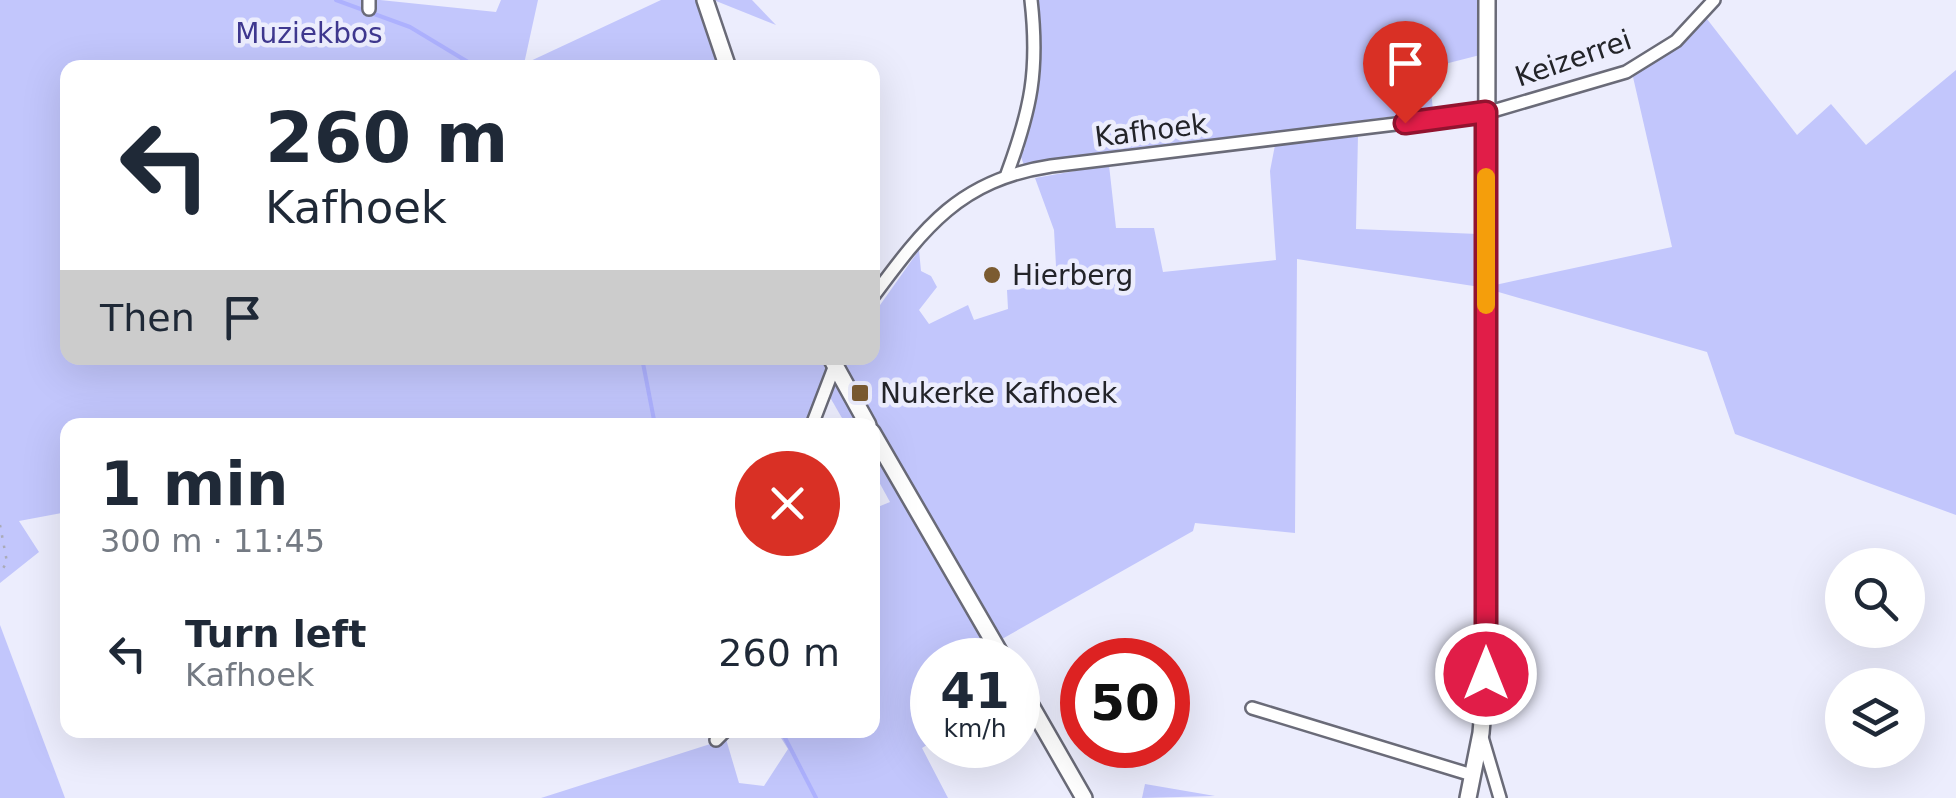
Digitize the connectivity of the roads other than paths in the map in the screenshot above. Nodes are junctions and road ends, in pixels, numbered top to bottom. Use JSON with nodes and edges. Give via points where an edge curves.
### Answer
{"nodes":[{"id":1,"x":705,"y":0,"type":"edge"},
{"id":2,"x":1031,"y":0,"type":"edge"},
{"id":3,"x":1487,"y":0,"type":"edge"},
{"id":4,"x":1714,"y":0,"type":"edge"},
{"id":5,"x":725,"y":60,"type":"edge"},
{"id":6,"x":1486,"y":112,"type":"junction"},
{"id":7,"x":1007,"y":174,"type":"junction"},
{"id":8,"x":880,"y":288,"type":"edge"},
{"id":9,"x":831,"y":365,"type":"edge"},
{"id":10,"x":836,"y":365,"type":"edge"},
{"id":11,"x":814,"y":418,"type":"edge"},
{"id":12,"x":864,"y":418,"type":"edge"},
{"id":13,"x":880,"y":446,"type":"edge"},
{"id":14,"x":991,"y":638,"type":"edge"},
{"id":15,"x":1252,"y":708,"type":"dead end"},
{"id":16,"x":1040,"y":721,"type":"edge"},
{"id":17,"x":1481,"y":733,"type":"junction"},
{"id":18,"x":1472,"y":775,"type":"junction"},
{"id":19,"x":1084,"y":798,"type":"edge"},
{"id":20,"x":1468,"y":798,"type":"edge"},
{"id":21,"x":1500,"y":798,"type":"edge"}],
"edges":[{"from":1,"to":5,"type":"main road"},
{"from":2,"to":7,"type":"street","via":[[1032,101]]},
{"from":3,"to":6,"type":"main road"},
{"from":4,"to":6,"type":"street","name":"Keizerrei","via":[[1676,42],[1626,72]]},
{"from":6,"to":7,"type":"street","name":"Kafhoek"},
{"from":6,"to":17,"type":"main road"},
{"from":7,"to":8,"type":"street","name":"Kafhoek","via":[[944,212]]},
{"from":9,"to":11,"type":"street"},
{"from":10,"to":12,"type":"main road"},
{"from":13,"to":14,"type":"main road"},
{"from":15,"to":18,"type":"street"},
{"from":16,"to":19,"type":"main road"},
{"from":17,"to":18,"type":"main road"},
{"from":17,"to":21,"type":"street"},
{"from":18,"to":20,"type":"main road"}]}
